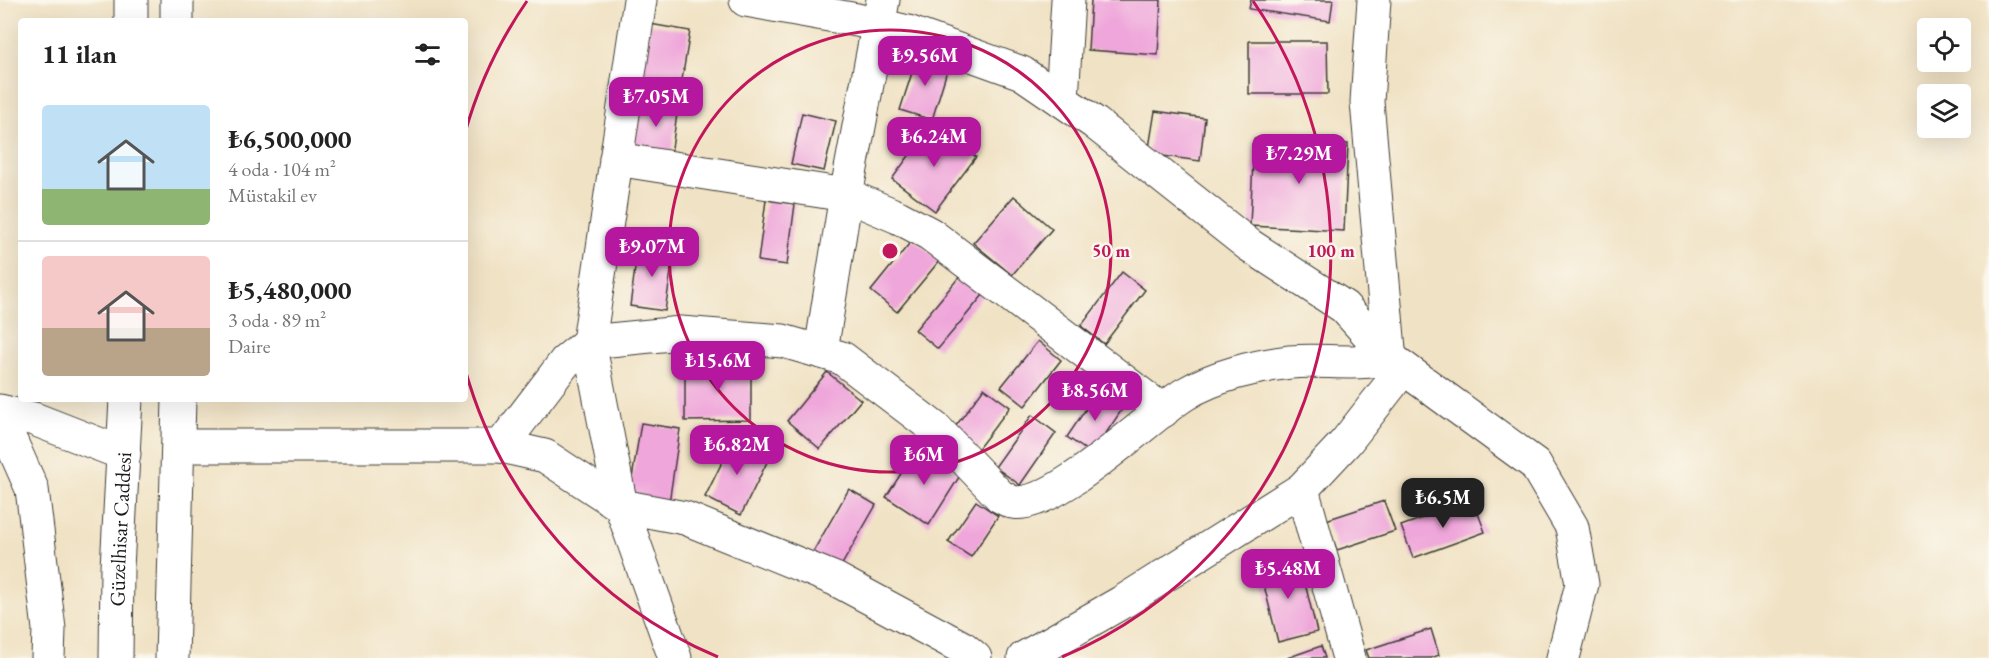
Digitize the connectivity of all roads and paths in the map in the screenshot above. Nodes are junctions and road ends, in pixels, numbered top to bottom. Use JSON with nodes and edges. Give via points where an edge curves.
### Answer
{"nodes":[{"id":1,"x":131,"y":0,"type":"edge"},
{"id":2,"x":177,"y":0,"type":"edge"},
{"id":3,"x":640,"y":0,"type":"edge"},
{"id":4,"x":746,"y":0,"type":"edge"},
{"id":5,"x":1068,"y":0,"type":"edge"},
{"id":6,"x":1374,"y":0,"type":"edge"},
{"id":7,"x":881,"y":13,"type":"edge"},
{"id":8,"x":131,"y":18,"type":"edge"},
{"id":9,"x":177,"y":18,"type":"edge"},
{"id":10,"x":1062,"y":99,"type":"junction"},
{"id":11,"x":616,"y":159,"type":"junction"},
{"id":12,"x":846,"y":195,"type":"junction"},
{"id":13,"x":589,"y":342,"type":"junction"},
{"id":14,"x":821,"y":351,"type":"junction"},
{"id":15,"x":1390,"y":358,"type":"junction"},
{"id":16,"x":126,"y":402,"type":"edge"},
{"id":17,"x":179,"y":402,"type":"edge"},
{"id":18,"x":0,"y":411,"type":"edge"},
{"id":19,"x":1163,"y":411,"type":"junction"},
{"id":20,"x":0,"y":417,"type":"edge"},
{"id":21,"x":179,"y":446,"type":"junction"},
{"id":22,"x":501,"y":446,"type":"junction"},
{"id":23,"x":124,"y":454,"type":"junction"},
{"id":24,"x":1302,"y":489,"type":"junction"},
{"id":25,"x":621,"y":506,"type":"junction"},
{"id":26,"x":48,"y":658,"type":"edge"},
{"id":27,"x":116,"y":658,"type":"edge"},
{"id":28,"x":172,"y":658,"type":"edge"},
{"id":29,"x":675,"y":658,"type":"edge"},
{"id":30,"x":975,"y":658,"type":"edge"},
{"id":31,"x":1024,"y":658,"type":"edge"},
{"id":32,"x":1349,"y":658,"type":"edge"},
{"id":33,"x":1563,"y":658,"type":"edge"}],
"edges":[{"from":1,"to":8,"type":"street"},
{"from":2,"to":9,"type":"street"},
{"from":3,"to":11,"type":"street"},
{"from":4,"to":7,"type":"street"},
{"from":5,"to":10,"type":"street"},
{"from":6,"to":15,"type":"street","via":[[1367,102]]},
{"from":7,"to":10,"type":"street","via":[[1022,73]]},
{"from":7,"to":12,"type":"street"},
{"from":10,"to":15,"type":"street","via":[[1249,245],[1344,307]]},
{"from":11,"to":12,"type":"street"},
{"from":11,"to":13,"type":"street"},
{"from":12,"to":14,"type":"street"},
{"from":12,"to":19,"type":"street","via":[[930,234]]},
{"from":13,"to":14,"type":"street","via":[[681,333],[783,341]]},
{"from":13,"to":22,"type":"street","via":[[565,362]]},
{"from":13,"to":25,"type":"street"},
{"from":14,"to":19,"type":"street","via":[[842,358],[937,430],[1000,496],[1013,503],[1050,492],[1104,458]]},
{"from":15,"to":19,"type":"street","via":[[1369,363],[1290,362],[1233,374],[1185,393]]},
{"from":15,"to":24,"type":"street","via":[[1392,383],[1346,442]]},
{"from":15,"to":33,"type":"street","via":[[1535,464],[1572,527],[1582,584]]},
{"from":16,"to":23,"type":"street","name":"Güzelhisar Caddesi"},
{"from":17,"to":21,"type":"street"},
{"from":18,"to":23,"type":"street","via":[[34,419]]},
{"from":20,"to":26,"type":"street","via":[[32,489],[49,629]]},
{"from":21,"to":22,"type":"street"},
{"from":21,"to":28,"type":"street"},
{"from":22,"to":25,"type":"street","via":[[545,456]]},
{"from":23,"to":27,"type":"street","name":"Güzelhisar Caddesi"},
{"from":24,"to":31,"type":"street","via":[[1124,601]]},
{"from":24,"to":32,"type":"street"},
{"from":25,"to":29,"type":"street"},
{"from":25,"to":30,"type":"street","via":[[684,518],[835,579]]}]}
